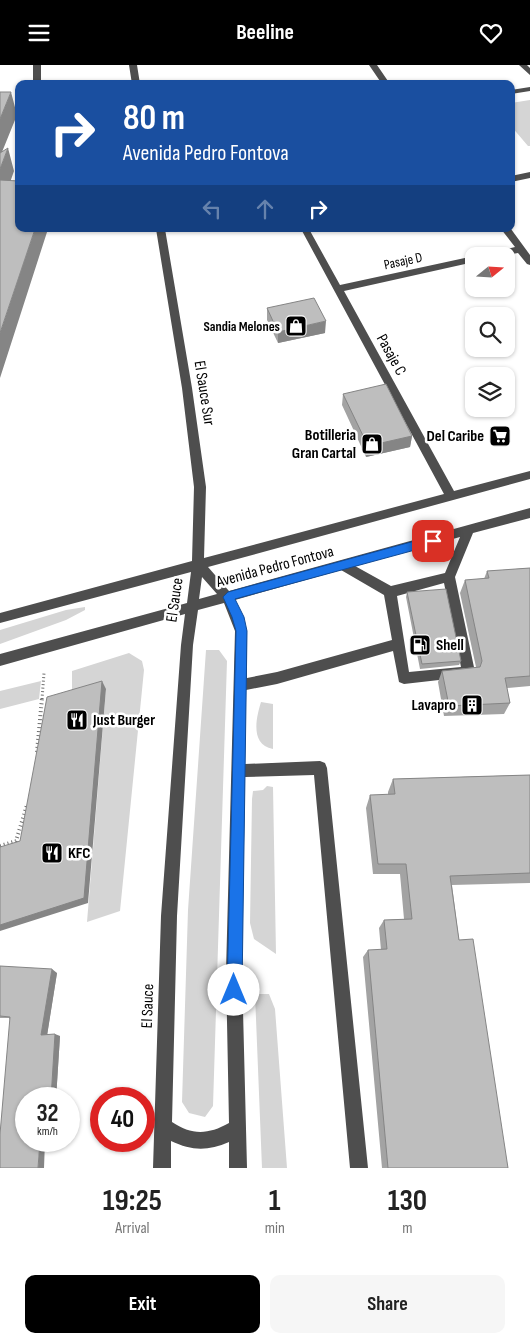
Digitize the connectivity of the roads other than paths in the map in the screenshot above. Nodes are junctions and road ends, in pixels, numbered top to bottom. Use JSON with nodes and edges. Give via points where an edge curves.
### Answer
{"nodes":[{"id":1,"x":37,"y":65,"type":"edge"},
{"id":2,"x":135,"y":65,"type":"edge"},
{"id":3,"x":373,"y":65,"type":"edge"},
{"id":4,"x":523,"y":65,"type":"edge"},
{"id":5,"x":530,"y":73,"type":"edge"},
{"id":6,"x":37,"y":80,"type":"edge"},
{"id":7,"x":136,"y":80,"type":"edge"},
{"id":8,"x":383,"y":80,"type":"edge"},
{"id":9,"x":530,"y":89,"type":"edge"},
{"id":10,"x":515,"y":91,"type":"edge"},
{"id":11,"x":530,"y":175,"type":"edge"},
{"id":12,"x":515,"y":178,"type":"edge"},
{"id":13,"x":160,"y":232,"type":"edge"},
{"id":14,"x":306,"y":232,"type":"edge"},
{"id":15,"x":508,"y":232,"type":"edge"},
{"id":16,"x":521,"y":249,"type":"junction"},
{"id":17,"x":515,"y":250,"type":"edge"},
{"id":18,"x":465,"y":261,"type":"edge"},
{"id":19,"x":530,"y":262,"type":"edge"},
{"id":20,"x":337,"y":289,"type":"junction"},
{"id":21,"x":530,"y":475,"type":"edge"},
{"id":22,"x":451,"y":496,"type":"junction"},
{"id":23,"x":530,"y":513,"type":"edge"},
{"id":24,"x":469,"y":530,"type":"junction"},
{"id":25,"x":198,"y":564,"type":"junction"},
{"id":26,"x":344,"y":566,"type":"junction"},
{"id":27,"x":449,"y":577,"type":"junction"},
{"id":28,"x":390,"y":592,"type":"junction"},
{"id":29,"x":228,"y":597,"type":"junction"},
{"id":30,"x":191,"y":607,"type":"junction"},
{"id":31,"x":0,"y":618,"type":"edge"},
{"id":32,"x":399,"y":644,"type":"junction"},
{"id":33,"x":0,"y":660,"type":"edge"},
{"id":34,"x":241,"y":685,"type":"junction"},
{"id":35,"x":239,"y":771,"type":"junction"},
{"id":36,"x":162,"y":1125,"type":"junction"},
{"id":37,"x":237,"y":1127,"type":"junction"},
{"id":38,"x":162,"y":1168,"type":"edge"},
{"id":39,"x":238,"y":1168,"type":"edge"},
{"id":40,"x":359,"y":1168,"type":"edge"}],
"edges":[{"from":1,"to":6,"type":"street"},
{"from":2,"to":7,"type":"street"},
{"from":3,"to":8,"type":"street"},
{"from":4,"to":5,"type":"street"},
{"from":9,"to":10,"type":"street"},
{"from":11,"to":12,"type":"street"},
{"from":13,"to":25,"type":"street","name":"El Sauce Sur","via":[[196,447],[200,487]]},
{"from":14,"to":20,"type":"street","name":"Pasaje C"},
{"from":15,"to":16,"type":"street"},
{"from":16,"to":17,"type":"street"},
{"from":16,"to":19,"type":"street"},
{"from":18,"to":20,"type":"street","name":"Pasaje D"},
{"from":20,"to":22,"type":"street","name":"Pasaje C"},
{"from":21,"to":22,"type":"street","name":"Avenida Pedro Fontova"},
{"from":22,"to":25,"type":"street","name":"Avenida Pedro Fontova"},
{"from":23,"to":24,"type":"street","name":"Avenida Pedro Fontova"},
{"from":24,"to":26,"type":"street","name":"Avenida Pedro Fontova"},
{"from":24,"to":27,"type":"street"},
{"from":25,"to":29,"type":"street","name":"El Sauce"},
{"from":25,"to":30,"type":"street","name":"El Sauce"},
{"from":25,"to":31,"type":"street","name":"Avenida Pedro Fontova"},
{"from":26,"to":28,"type":"street"},
{"from":26,"to":29,"type":"street","name":"Avenida Pedro Fontova"},
{"from":27,"to":28,"type":"street"},
{"from":27,"to":32,"type":"street","via":[[469,672],[404,678]]},
{"from":28,"to":32,"type":"street"},
{"from":29,"to":30,"type":"street","name":"Avenida Pedro Fontova"},
{"from":29,"to":34,"type":"street","name":"El Sauce","via":[[241,631]]},
{"from":30,"to":33,"type":"street","name":"Avenida Pedro Fontova"},
{"from":30,"to":36,"type":"street","name":"El Sauce","via":[[169,916]]},
{"from":32,"to":34,"type":"street"},
{"from":34,"to":35,"type":"street","name":"El Sauce"},
{"from":35,"to":37,"type":"street","name":"El Sauce","via":[[234,951]]},
{"from":35,"to":40,"type":"street","via":[[320,768]]},
{"from":36,"to":37,"type":"street","via":[[183,1139],[200,1142],[216,1139]]},
{"from":36,"to":38,"type":"street","name":"El Sauce"},
{"from":37,"to":39,"type":"street","name":"El Sauce"}]}
